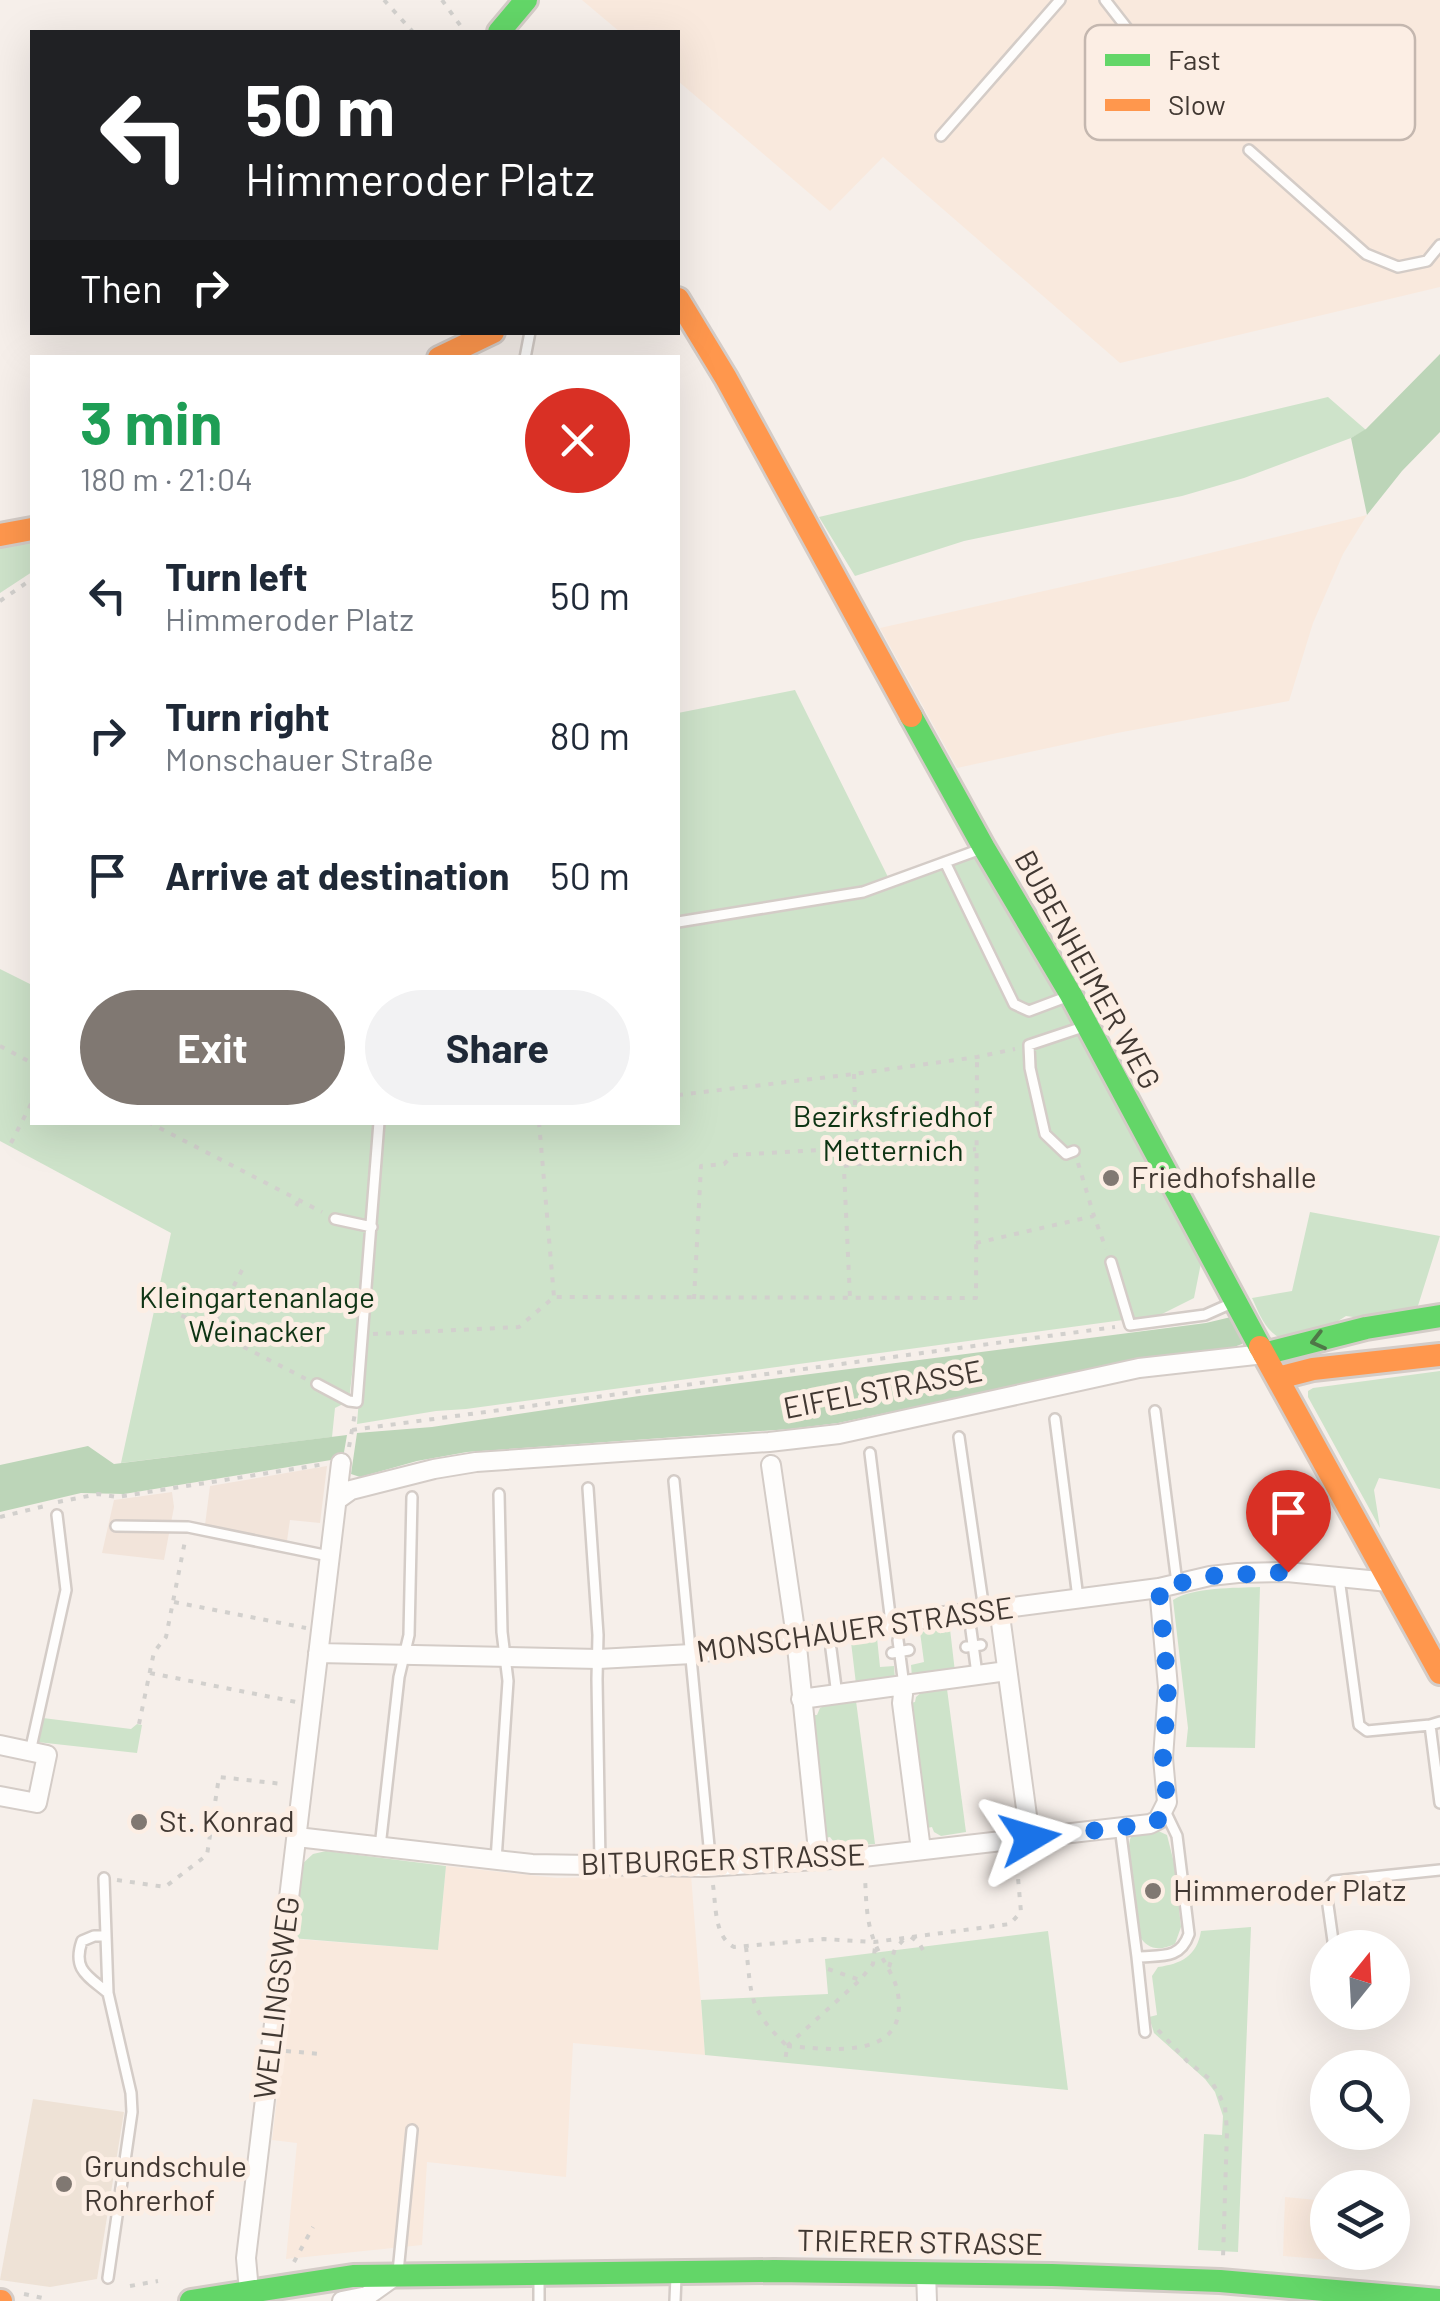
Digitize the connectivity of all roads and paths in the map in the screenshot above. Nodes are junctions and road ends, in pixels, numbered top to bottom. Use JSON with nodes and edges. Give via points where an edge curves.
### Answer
{"nodes":[{"id":1,"x":384,"y":0,"type":"edge"},
{"id":2,"x":442,"y":0,"type":"edge"},
{"id":3,"x":526,"y":0,"type":"edge"},
{"id":4,"x":1060,"y":0,"type":"edge"},
{"id":5,"x":1105,"y":0,"type":"edge"},
{"id":6,"x":1124,"y":25,"type":"edge"},
{"id":7,"x":411,"y":30,"type":"edge"},
{"id":8,"x":464,"y":30,"type":"edge"},
{"id":9,"x":501,"y":30,"type":"edge"},
{"id":10,"x":941,"y":136,"type":"dead end"},
{"id":11,"x":1248,"y":150,"type":"dead end"},
{"id":12,"x":1440,"y":246,"type":"edge"},
{"id":13,"x":680,"y":302,"type":"edge"},
{"id":14,"x":487,"y":335,"type":"edge"},
{"id":15,"x":445,"y":355,"type":"edge"},
{"id":16,"x":30,"y":528,"type":"edge"},
{"id":17,"x":0,"y":535,"type":"edge"},
{"id":18,"x":30,"y":581,"type":"edge"},
{"id":19,"x":0,"y":601,"type":"edge"},
{"id":20,"x":984,"y":848,"type":"junction"},
{"id":21,"x":945,"y":862,"type":"junction"},
{"id":22,"x":680,"y":922,"type":"edge"},
{"id":23,"x":1072,"y":995,"type":"junction"},
{"id":24,"x":1086,"y":1026,"type":"junction"},
{"id":25,"x":1029,"y":1045,"type":"junction"},
{"id":26,"x":0,"y":1046,"type":"edge"},
{"id":27,"x":977,"y":1056,"type":"junction"},
{"id":28,"x":30,"y":1062,"type":"edge"},
{"id":29,"x":854,"y":1074,"type":"junction"},
{"id":30,"x":680,"y":1095,"type":"edge"},
{"id":31,"x":30,"y":1106,"type":"edge"},
{"id":32,"x":154,"y":1125,"type":"edge"},
{"id":33,"x":379,"y":1125,"type":"edge"},
{"id":34,"x":539,"y":1125,"type":"edge"},
{"id":35,"x":11,"y":1143,"type":"dead end"},
{"id":36,"x":843,"y":1147,"type":"junction"},
{"id":37,"x":857,"y":1148,"type":"junction"},
{"id":38,"x":976,"y":1149,"type":"junction"},
{"id":39,"x":1074,"y":1150,"type":"joint"},
{"id":40,"x":857,"y":1165,"type":"junction"},
{"id":41,"x":844,"y":1166,"type":"junction"},
{"id":42,"x":1094,"y":1216,"type":"junction"},
{"id":43,"x":335,"y":1219,"type":"joint"},
{"id":44,"x":372,"y":1227,"type":"junction"},
{"id":45,"x":976,"y":1242,"type":"junction"},
{"id":46,"x":1112,"y":1262,"type":"joint"},
{"id":47,"x":242,"y":1270,"type":"dead end"},
{"id":48,"x":554,"y":1297,"type":"junction"},
{"id":49,"x":850,"y":1298,"type":"junction"},
{"id":50,"x":694,"y":1299,"type":"junction"},
{"id":51,"x":1235,"y":1302,"type":"junction"},
{"id":52,"x":158,"y":1304,"type":"dead end"},
{"id":53,"x":1440,"y":1316,"type":"edge"},
{"id":54,"x":1130,"y":1325,"type":"junction"},
{"id":55,"x":1366,"y":1328,"type":"junction"},
{"id":56,"x":211,"y":1330,"type":"junction"},
{"id":57,"x":362,"y":1334,"type":"junction"},
{"id":58,"x":1264,"y":1354,"type":"junction"},
{"id":59,"x":1440,"y":1355,"type":"edge"},
{"id":60,"x":1384,"y":1362,"type":"junction"},
{"id":61,"x":1278,"y":1378,"type":"junction"},
{"id":62,"x":316,"y":1384,"type":"joint"},
{"id":63,"x":1155,"y":1411,"type":"dead end"},
{"id":64,"x":1055,"y":1419,"type":"dead end"},
{"id":65,"x":958,"y":1437,"type":"dead end"},
{"id":66,"x":870,"y":1453,"type":"dead end"},
{"id":67,"x":341,"y":1463,"type":"junction"},
{"id":68,"x":771,"y":1465,"type":"dead end"},
{"id":69,"x":674,"y":1481,"type":"dead end"},
{"id":70,"x":588,"y":1488,"type":"dead end"},
{"id":71,"x":499,"y":1494,"type":"dead end"},
{"id":72,"x":412,"y":1498,"type":"dead end"},
{"id":73,"x":337,"y":1500,"type":"junction"},
{"id":74,"x":57,"y":1515,"type":"dead end"},
{"id":75,"x":0,"y":1517,"type":"edge"},
{"id":76,"x":116,"y":1526,"type":"dead end"},
{"id":77,"x":188,"y":1526,"type":"junction"},
{"id":78,"x":329,"y":1556,"type":"junction"},
{"id":79,"x":1339,"y":1576,"type":"junction"},
{"id":80,"x":1389,"y":1582,"type":"junction"},
{"id":81,"x":1168,"y":1585,"type":"junction"},
{"id":82,"x":1078,"y":1598,"type":"junction"},
{"id":83,"x":174,"y":1602,"type":"junction"},
{"id":84,"x":992,"y":1610,"type":"junction"},
{"id":85,"x":971,"y":1630,"type":"dead end"},
{"id":86,"x":320,"y":1631,"type":"junction"},
{"id":87,"x":895,"y":1631,"type":"junction"},
{"id":88,"x":796,"y":1638,"type":"junction"},
{"id":89,"x":832,"y":1648,"type":"dead end"},
{"id":90,"x":318,"y":1653,"type":"junction"},
{"id":91,"x":692,"y":1654,"type":"junction"},
{"id":92,"x":404,"y":1656,"type":"junction"},
{"id":93,"x":504,"y":1657,"type":"junction"},
{"id":94,"x":598,"y":1659,"type":"junction"},
{"id":95,"x":1007,"y":1670,"type":"junction"},
{"id":96,"x":150,"y":1672,"type":"junction"},
{"id":97,"x":1440,"y":1673,"type":"edge"},
{"id":98,"x":977,"y":1674,"type":"junction"},
{"id":99,"x":904,"y":1686,"type":"junction"},
{"id":100,"x":837,"y":1695,"type":"junction"},
{"id":101,"x":801,"y":1699,"type":"junction"},
{"id":102,"x":311,"y":1704,"type":"junction"},
{"id":103,"x":139,"y":1724,"type":"dead end"},
{"id":104,"x":1435,"y":1724,"type":"edge"},
{"id":105,"x":1,"y":1751,"type":"edge"},
{"id":106,"x":30,"y":1752,"type":"junction"},
{"id":107,"x":303,"y":1786,"type":"junction"},
{"id":108,"x":0,"y":1796,"type":"edge"},
{"id":109,"x":1440,"y":1804,"type":"edge"},
{"id":110,"x":1164,"y":1811,"type":"junction"},
{"id":111,"x":1120,"y":1828,"type":"junction"},
{"id":112,"x":296,"y":1838,"type":"junction"},
{"id":113,"x":1022,"y":1840,"type":"junction"},
{"id":114,"x":380,"y":1846,"type":"junction"},
{"id":115,"x":921,"y":1850,"type":"junction"},
{"id":116,"x":864,"y":1857,"type":"junction"},
{"id":117,"x":496,"y":1860,"type":"junction"},
{"id":118,"x":819,"y":1860,"type":"junction"},
{"id":119,"x":600,"y":1866,"type":"junction"},
{"id":120,"x":710,"y":1866,"type":"junction"},
{"id":121,"x":1440,"y":1870,"type":"edge"},
{"id":122,"x":104,"y":1878,"type":"joint"},
{"id":123,"x":1332,"y":1930,"type":"edge"},
{"id":124,"x":106,"y":1936,"type":"junction"},
{"id":125,"x":908,"y":1937,"type":"junction"},
{"id":126,"x":874,"y":1942,"type":"junction"},
{"id":127,"x":746,"y":1949,"type":"junction"},
{"id":128,"x":1137,"y":1957,"type":"junction"},
{"id":129,"x":927,"y":1958,"type":"dead end"},
{"id":130,"x":889,"y":1968,"type":"junction"},
{"id":131,"x":828,"y":1970,"type":"dead end"},
{"id":132,"x":860,"y":1980,"type":"junction"},
{"id":133,"x":108,"y":1993,"type":"junction"},
{"id":134,"x":1155,"y":2024,"type":"dead end"},
{"id":135,"x":1146,"y":2032,"type":"dead end"},
{"id":136,"x":787,"y":2046,"type":"junction"},
{"id":137,"x":271,"y":2049,"type":"junction"},
{"id":138,"x":322,"y":2054,"type":"dead end"},
{"id":139,"x":785,"y":2063,"type":"dead end"},
{"id":140,"x":412,"y":2130,"type":"dead end"},
{"id":141,"x":313,"y":2227,"type":"dead end"},
{"id":142,"x":1223,"y":2258,"type":"dead end"},
{"id":143,"x":294,"y":2262,"type":"dead end"},
{"id":144,"x":926,"y":2272,"type":"junction"},
{"id":145,"x":676,"y":2273,"type":"junction"},
{"id":146,"x":398,"y":2274,"type":"junction"},
{"id":147,"x":538,"y":2275,"type":"junction"},
{"id":148,"x":105,"y":2276,"type":"dead end"},
{"id":149,"x":158,"y":2281,"type":"dead end"},
{"id":150,"x":130,"y":2286,"type":"dead end"},
{"id":151,"x":249,"y":2291,"type":"junction"},
{"id":152,"x":24,"y":2294,"type":"dead end"},
{"id":153,"x":47,"y":2299,"type":"edge"},
{"id":154,"x":1416,"y":2299,"type":"edge"},
{"id":155,"x":1440,"y":2300,"type":"edge"},
{"id":156,"x":191,"y":2301,"type":"edge"},
{"id":157,"x":342,"y":2301,"type":"edge"},
{"id":158,"x":539,"y":2301,"type":"edge"},
{"id":159,"x":676,"y":2301,"type":"edge"},
{"id":160,"x":927,"y":2301,"type":"edge"}],
"edges":[{"from":1,"to":7,"type":"path"},
{"from":2,"to":8,"type":"path"},
{"from":3,"to":9,"type":"street"},
{"from":4,"to":10,"type":"lane"},
{"from":5,"to":6,"type":"lane"},
{"from":11,"to":12,"type":"lane","via":[[1366,254],[1398,267],[1427,260]]},
{"from":13,"to":20,"type":"street","name":"BUBENHEIMER WEG"},
{"from":14,"to":15,"type":"street"},
{"from":16,"to":17,"type":"street"},
{"from":18,"to":19,"type":"path"},
{"from":20,"to":21,"type":"lane"},
{"from":20,"to":23,"type":"street","name":"BUBENHEIMER WEG"},
{"from":21,"to":22,"type":"lane","via":[[863,892]]},
{"from":21,"to":23,"type":"lane","via":[[1014,1004],[1030,1011]]},
{"from":23,"to":24,"type":"street","name":"BUBENHEIMER WEG"},
{"from":24,"to":25,"type":"lane"},
{"from":24,"to":51,"type":"street","name":"BUBENHEIMER WEG"},
{"from":25,"to":27,"type":"path"},
{"from":25,"to":39,"type":"lane","via":[[1045,1134],[1066,1154]]},
{"from":26,"to":28,"type":"path"},
{"from":27,"to":29,"type":"path"},
{"from":27,"to":38,"type":"path"},
{"from":29,"to":30,"type":"path"},
{"from":29,"to":37,"type":"path"},
{"from":31,"to":35,"type":"path"},
{"from":32,"to":43,"type":"path"},
{"from":33,"to":44,"type":"lane"},
{"from":34,"to":48,"type":"path"},
{"from":36,"to":37,"type":"path"},
{"from":36,"to":41,"type":"path"},
{"from":36,"to":50,"type":"path","via":[[733,1155],[724,1164],[701,1166]]},
{"from":37,"to":40,"type":"path"},
{"from":38,"to":40,"type":"path"},
{"from":38,"to":45,"type":"path"},
{"from":39,"to":42,"type":"path"},
{"from":40,"to":41,"type":"path"},
{"from":41,"to":49,"type":"path"},
{"from":42,"to":45,"type":"path"},
{"from":42,"to":46,"type":"path"},
{"from":43,"to":44,"type":"lane"},
{"from":44,"to":57,"type":"lane"},
{"from":45,"to":49,"type":"path","via":[[976,1298]]},
{"from":46,"to":54,"type":"lane"},
{"from":47,"to":56,"type":"path"},
{"from":48,"to":50,"type":"path"},
{"from":48,"to":57,"type":"path","via":[[519,1327]]},
{"from":49,"to":50,"type":"path"},
{"from":51,"to":54,"type":"lane","via":[[1205,1316]]},
{"from":51,"to":58,"type":"street","name":"BUBENHEIMER WEG"},
{"from":52,"to":56,"type":"path"},
{"from":53,"to":55,"type":"street","name":"EIFELSTRASSE"},
{"from":54,"to":67,"type":"path","via":[[352,1430]]},
{"from":55,"to":58,"type":"street","name":"EIFELSTRASSE","one_way":true},
{"from":55,"to":60,"type":"street","via":[[1356,1348]]},
{"from":56,"to":62,"type":"path"},
{"from":57,"to":62,"type":"lane","via":[[358,1402]]},
{"from":58,"to":61,"type":"street","name":"BUBENHEIMER WEG"},
{"from":58,"to":73,"type":"street","name":"EIFELSTRASSE","via":[[1139,1368],[839,1434],[454,1464],[351,1490]]},
{"from":59,"to":60,"type":"street"},
{"from":60,"to":61,"type":"street"},
{"from":61,"to":80,"type":"street","name":"BUBENHEIMER WEG"},
{"from":63,"to":81,"type":"lane"},
{"from":64,"to":82,"type":"lane"},
{"from":65,"to":84,"type":"lane"},
{"from":66,"to":87,"type":"lane"},
{"from":67,"to":73,"type":"street","name":"WELLINGSWEG"},
{"from":67,"to":75,"type":"path","via":[[117,1497],[77,1497]]},
{"from":68,"to":88,"type":"street"},
{"from":69,"to":91,"type":"lane"},
{"from":70,"to":94,"type":"lane"},
{"from":71,"to":93,"type":"lane"},
{"from":72,"to":92,"type":"lane"},
{"from":73,"to":78,"type":"street","name":"WELLINGSWEG"},
{"from":74,"to":106,"type":"lane","via":[[66,1590]]},
{"from":76,"to":77,"type":"lane"},
{"from":77,"to":78,"type":"lane"},
{"from":77,"to":83,"type":"path"},
{"from":78,"to":86,"type":"street","name":"WELLINGSWEG"},
{"from":79,"to":80,"type":"street","name":"MONSCHAUER STRASSE"},
{"from":79,"to":81,"type":"street","name":"MONSCHAUER STRASSE","via":[[1262,1572]]},
{"from":79,"to":104,"type":"lane","via":[[1359,1725],[1368,1731]]},
{"from":80,"to":97,"type":"street","name":"BUBENHEIMER WEG"},
{"from":81,"to":82,"type":"street","name":"MONSCHAUER STRASSE"},
{"from":81,"to":110,"type":"street"},
{"from":82,"to":84,"type":"street","name":"MONSCHAUER STRASSE"},
{"from":83,"to":86,"type":"path"},
{"from":83,"to":96,"type":"path"},
{"from":84,"to":87,"type":"street","name":"MONSCHAUER STRASSE"},
{"from":84,"to":95,"type":"street"},
{"from":85,"to":98,"type":"lane"},
{"from":86,"to":90,"type":"street","name":"WELLINGSWEG"},
{"from":87,"to":88,"type":"street","name":"MONSCHAUER STRASSE"},
{"from":87,"to":99,"type":"lane"},
{"from":88,"to":91,"type":"street","name":"MONSCHAUER STRASSE"},
{"from":88,"to":101,"type":"street"},
{"from":89,"to":100,"type":"lane"},
{"from":90,"to":92,"type":"street","name":"MONSCHAUER STRASSE"},
{"from":90,"to":102,"type":"street","name":"WELLINGSWEG"},
{"from":91,"to":94,"type":"street","name":"MONSCHAUER STRASSE"},
{"from":91,"to":120,"type":"lane"},
{"from":92,"to":93,"type":"street","name":"MONSCHAUER STRASSE"},
{"from":92,"to":114,"type":"lane"},
{"from":93,"to":94,"type":"street","name":"MONSCHAUER STRASSE"},
{"from":93,"to":117,"type":"lane"},
{"from":94,"to":119,"type":"lane"},
{"from":95,"to":98,"type":"street"},
{"from":95,"to":113,"type":"street"},
{"from":96,"to":102,"type":"path"},
{"from":96,"to":103,"type":"path"},
{"from":98,"to":99,"type":"street"},
{"from":99,"to":100,"type":"street"},
{"from":99,"to":115,"type":"street"},
{"from":100,"to":101,"type":"street"},
{"from":101,"to":118,"type":"street"},
{"from":102,"to":107,"type":"street","name":"WELLINGSWEG"},
{"from":104,"to":109,"type":"lane"},
{"from":105,"to":106,"type":"street"},
{"from":106,"to":108,"type":"street","via":[[47,1756],[37,1803]]},
{"from":107,"to":112,"type":"street","name":"WELLINGSWEG"},
{"from":107,"to":122,"type":"path","via":[[219,1777],[207,1856],[165,1887]]},
{"from":110,"to":111,"type":"street","name":"BITBURGER STRASSE","via":[[1150,1824]]},
{"from":110,"to":128,"type":"lane","via":[[1177,1836],[1189,1934],[1174,1954]]},
{"from":111,"to":113,"type":"street","name":"BITBURGER STRASSE"},
{"from":111,"to":128,"type":"lane"},
{"from":112,"to":114,"type":"street","name":"BITBURGER STRASSE"},
{"from":112,"to":137,"type":"street","name":"WELLINGSWEG"},
{"from":113,"to":115,"type":"street","name":"BITBURGER STRASSE"},
{"from":113,"to":125,"type":"path","via":[[1021,1912],[1010,1924]]},
{"from":114,"to":117,"type":"street","name":"BITBURGER STRASSE"},
{"from":115,"to":116,"type":"street","name":"BITBURGER STRASSE"},
{"from":116,"to":118,"type":"street","name":"BITBURGER STRASSE"},
{"from":116,"to":126,"type":"path"},
{"from":117,"to":119,"type":"street","name":"BITBURGER STRASSE"},
{"from":118,"to":120,"type":"street","name":"BITBURGER STRASSE"},
{"from":119,"to":120,"type":"street","name":"BITBURGER STRASSE"},
{"from":120,"to":127,"type":"path","via":[[720,1934]]},
{"from":121,"to":123,"type":"lane","via":[[1334,1882],[1326,1890]]},
{"from":122,"to":124,"type":"lane"},
{"from":124,"to":133,"type":"lane"},
{"from":124,"to":133,"type":"lane","via":[[82,1941],[77,1956],[82,1971]]},
{"from":125,"to":126,"type":"path"},
{"from":125,"to":129,"type":"path"},
{"from":125,"to":130,"type":"path"},
{"from":126,"to":127,"type":"path","via":[[824,1939]]},
{"from":126,"to":130,"type":"path"},
{"from":126,"to":132,"type":"path","via":[[873,1964]]},
{"from":127,"to":136,"type":"path","via":[[752,2004]]},
{"from":128,"to":135,"type":"lane"},
{"from":130,"to":136,"type":"path","via":[[899,2012],[884,2039],[842,2050]]},
{"from":131,"to":132,"type":"path"},
{"from":132,"to":136,"type":"path"},
{"from":133,"to":148,"type":"lane","via":[[132,2112]]},
{"from":134,"to":142,"type":"path","via":[[1211,2080],[1225,2106]]},
{"from":136,"to":139,"type":"path"},
{"from":137,"to":138,"type":"path"},
{"from":137,"to":151,"type":"street","name":"WELLINGSWEG","via":[[246,2258]]},
{"from":140,"to":146,"type":"lane"},
{"from":141,"to":143,"type":"path"},
{"from":144,"to":145,"type":"street","name":"TRIERER STRASSE"},
{"from":144,"to":154,"type":"street","name":"TRIERER STRASSE","via":[[1242,2282]]},
{"from":144,"to":160,"type":"street"},
{"from":145,"to":147,"type":"street","name":"TRIERER STRASSE"},
{"from":145,"to":159,"type":"lane"},
{"from":146,"to":147,"type":"street","name":"TRIERER STRASSE"},
{"from":146,"to":151,"type":"street","name":"TRIERER STRASSE"},
{"from":146,"to":157,"type":"street","name":"TRIERER STRASSE","via":[[366,2296]]},
{"from":147,"to":158,"type":"lane"},
{"from":149,"to":150,"type":"path"},
{"from":151,"to":156,"type":"street","name":"TRIERER STRASSE"},
{"from":152,"to":153,"type":"path"},
{"from":154,"to":155,"type":"street","name":"TRIERER STRASSE"}]}
